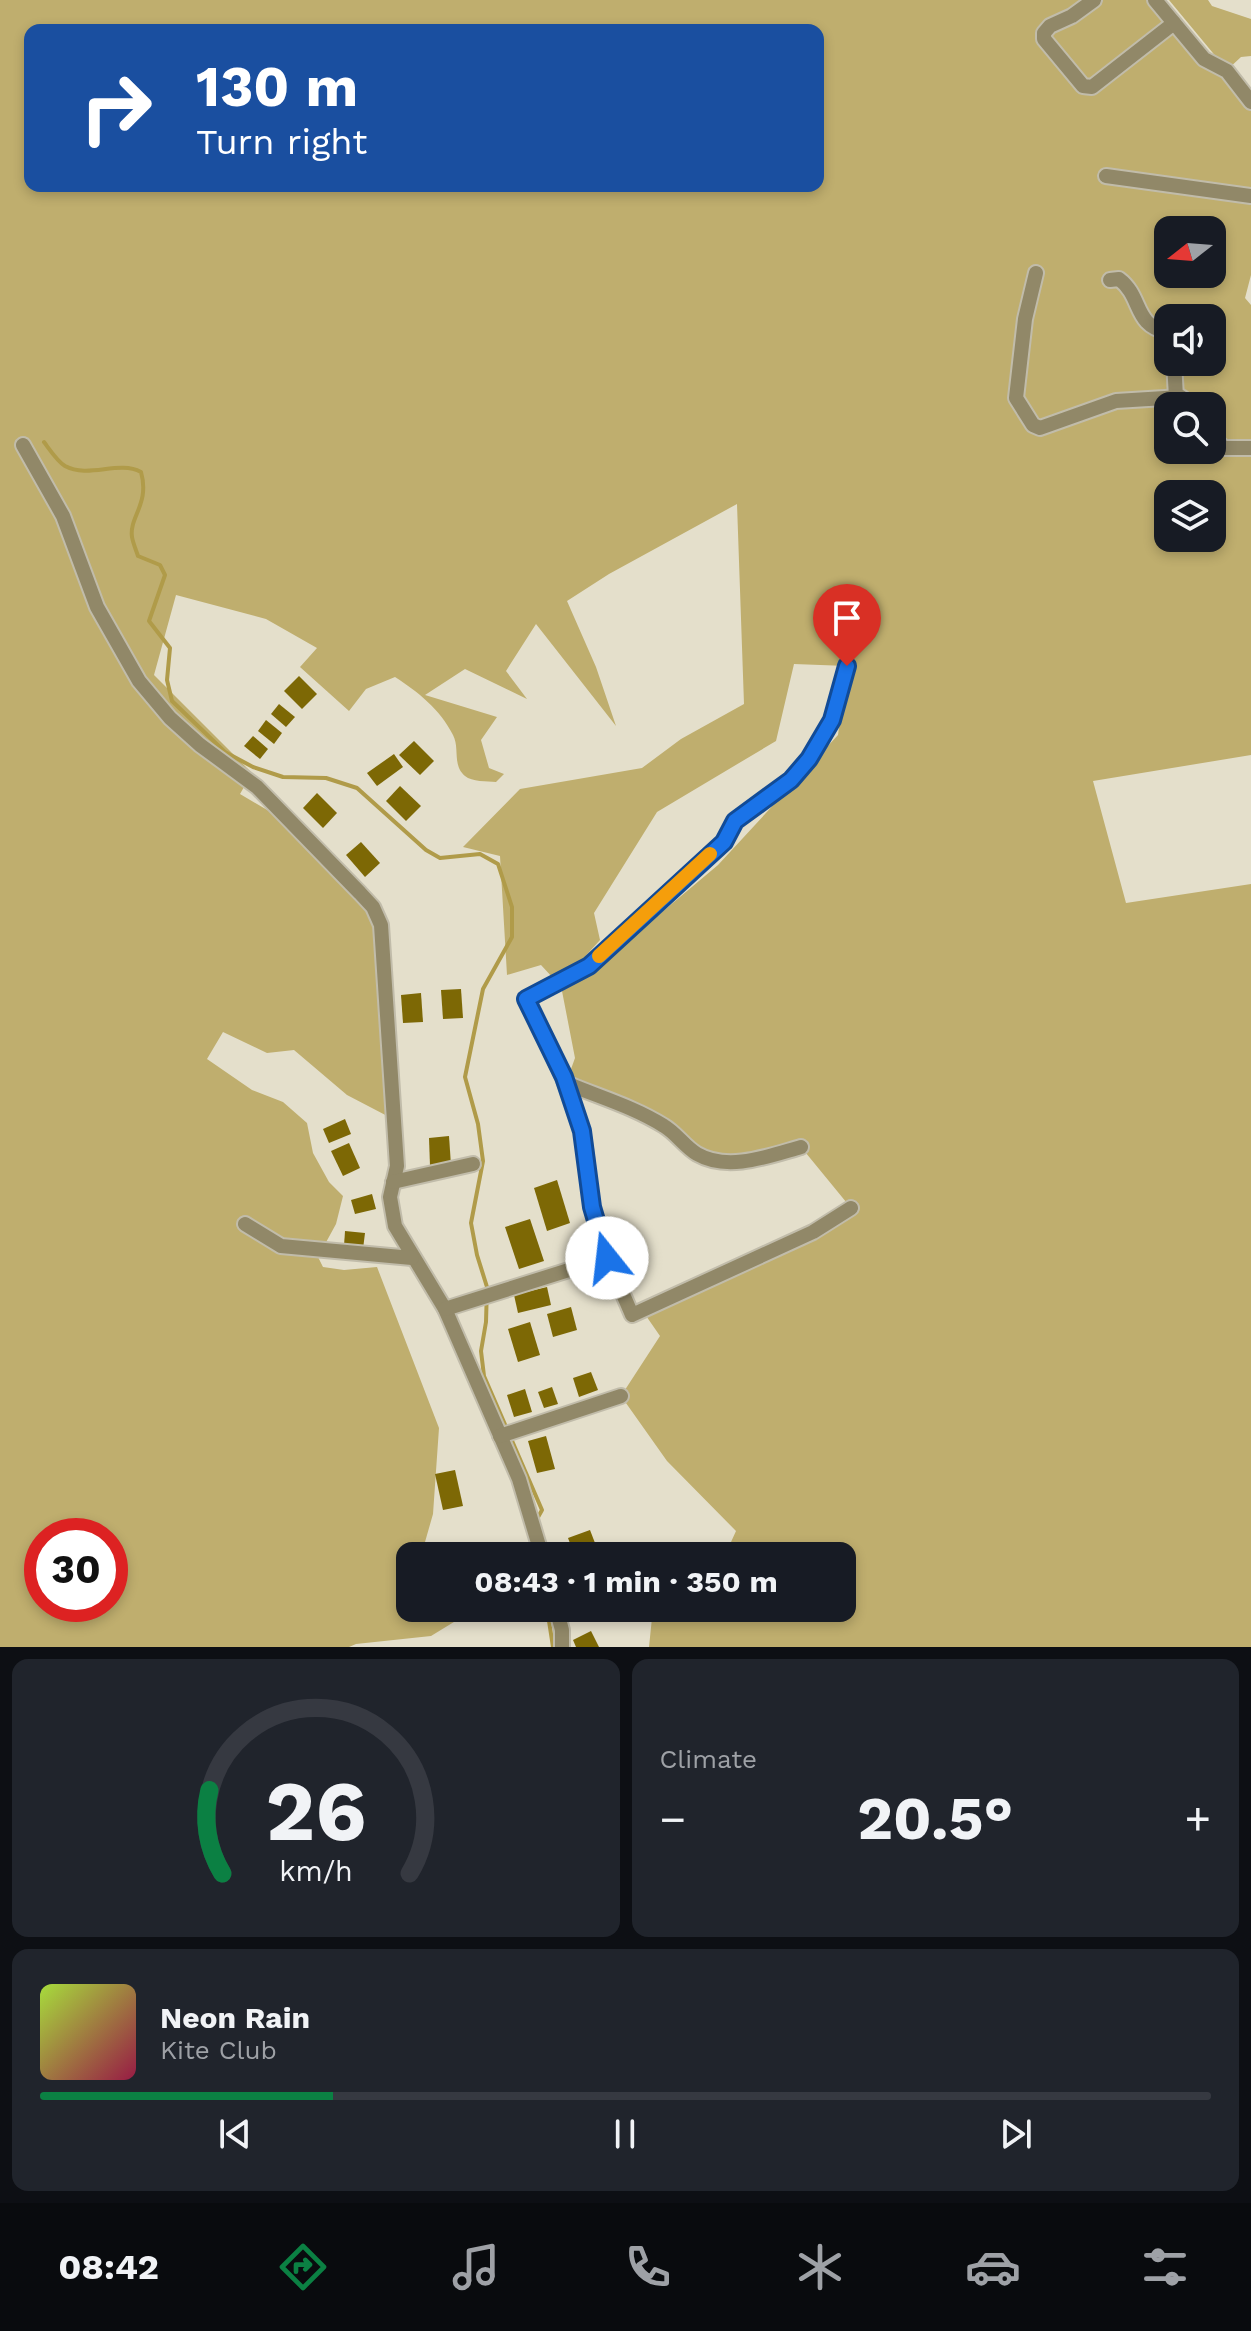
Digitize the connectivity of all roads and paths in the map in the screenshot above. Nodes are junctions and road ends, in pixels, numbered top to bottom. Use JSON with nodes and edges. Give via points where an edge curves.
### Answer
{"nodes":[{"id":1,"x":1094,"y":0,"type":"edge"},
{"id":2,"x":1155,"y":0,"type":"edge"},
{"id":3,"x":1174,"y":23,"type":"junction"},
{"id":4,"x":1251,"y":102,"type":"edge"},
{"id":5,"x":1106,"y":176,"type":"dead end"},
{"id":6,"x":1251,"y":196,"type":"edge"},
{"id":7,"x":1036,"y":273,"type":"dead end"},
{"id":8,"x":1110,"y":280,"type":"dead end"},
{"id":9,"x":1154,"y":329,"type":"edge"},
{"id":10,"x":1154,"y":398,"type":"edge"},
{"id":11,"x":23,"y":445,"type":"dead end"},
{"id":12,"x":1226,"y":448,"type":"edge"},
{"id":13,"x":1251,"y":448,"type":"edge"},
{"id":14,"x":847,"y":666,"type":"dead end"},
{"id":15,"x":566,"y":1083,"type":"junction"},
{"id":16,"x":801,"y":1147,"type":"dead end"},
{"id":17,"x":473,"y":1164,"type":"dead end"},
{"id":18,"x":393,"y":1182,"type":"junction"},
{"id":19,"x":851,"y":1208,"type":"dead end"},
{"id":20,"x":245,"y":1224,"type":"dead end"},
{"id":21,"x":412,"y":1258,"type":"junction"},
{"id":22,"x":607,"y":1258,"type":"junction"},
{"id":23,"x":445,"y":1309,"type":"junction"},
{"id":24,"x":621,"y":1396,"type":"dead end"},
{"id":25,"x":500,"y":1436,"type":"junction"},
{"id":26,"x":538,"y":1542,"type":"edge"},
{"id":27,"x":560,"y":1622,"type":"edge"},
{"id":28,"x":562,"y":1647,"type":"edge"}],
"edges":[{"from":1,"to":3,"type":"street","via":[[1044,33],[1083,86],[1092,87]]},
{"from":2,"to":3,"type":"street"},
{"from":3,"to":4,"type":"street","via":[[1204,59],[1227,71]]},
{"from":5,"to":6,"type":"street"},
{"from":7,"to":10,"type":"street","via":[[1016,398],[1033,425],[1040,428],[1116,401]]},
{"from":8,"to":9,"type":"street","via":[[1127,285]]},
{"from":11,"to":18,"type":"street","via":[[63,516],[97,607],[139,681],[190,736],[257,787],[373,907],[381,925],[397,1166]]},
{"from":12,"to":13,"type":"street"},
{"from":14,"to":15,"type":"street","via":[[832,720],[791,780],[735,821],[724,842],[589,966],[526,999]]},
{"from":15,"to":16,"type":"street","via":[[666,1127],[710,1160],[761,1158]]},
{"from":15,"to":22,"type":"street","via":[[582,1131],[592,1207]]},
{"from":17,"to":18,"type":"street"},
{"from":18,"to":21,"type":"street","via":[[395,1226]]},
{"from":19,"to":22,"type":"street","via":[[813,1232],[632,1315]]},
{"from":20,"to":21,"type":"street","via":[[281,1246]]},
{"from":21,"to":23,"type":"street"},
{"from":22,"to":23,"type":"street"},
{"from":23,"to":25,"type":"street"},
{"from":24,"to":25,"type":"street"},
{"from":25,"to":26,"type":"street"},
{"from":27,"to":28,"type":"street"}]}
